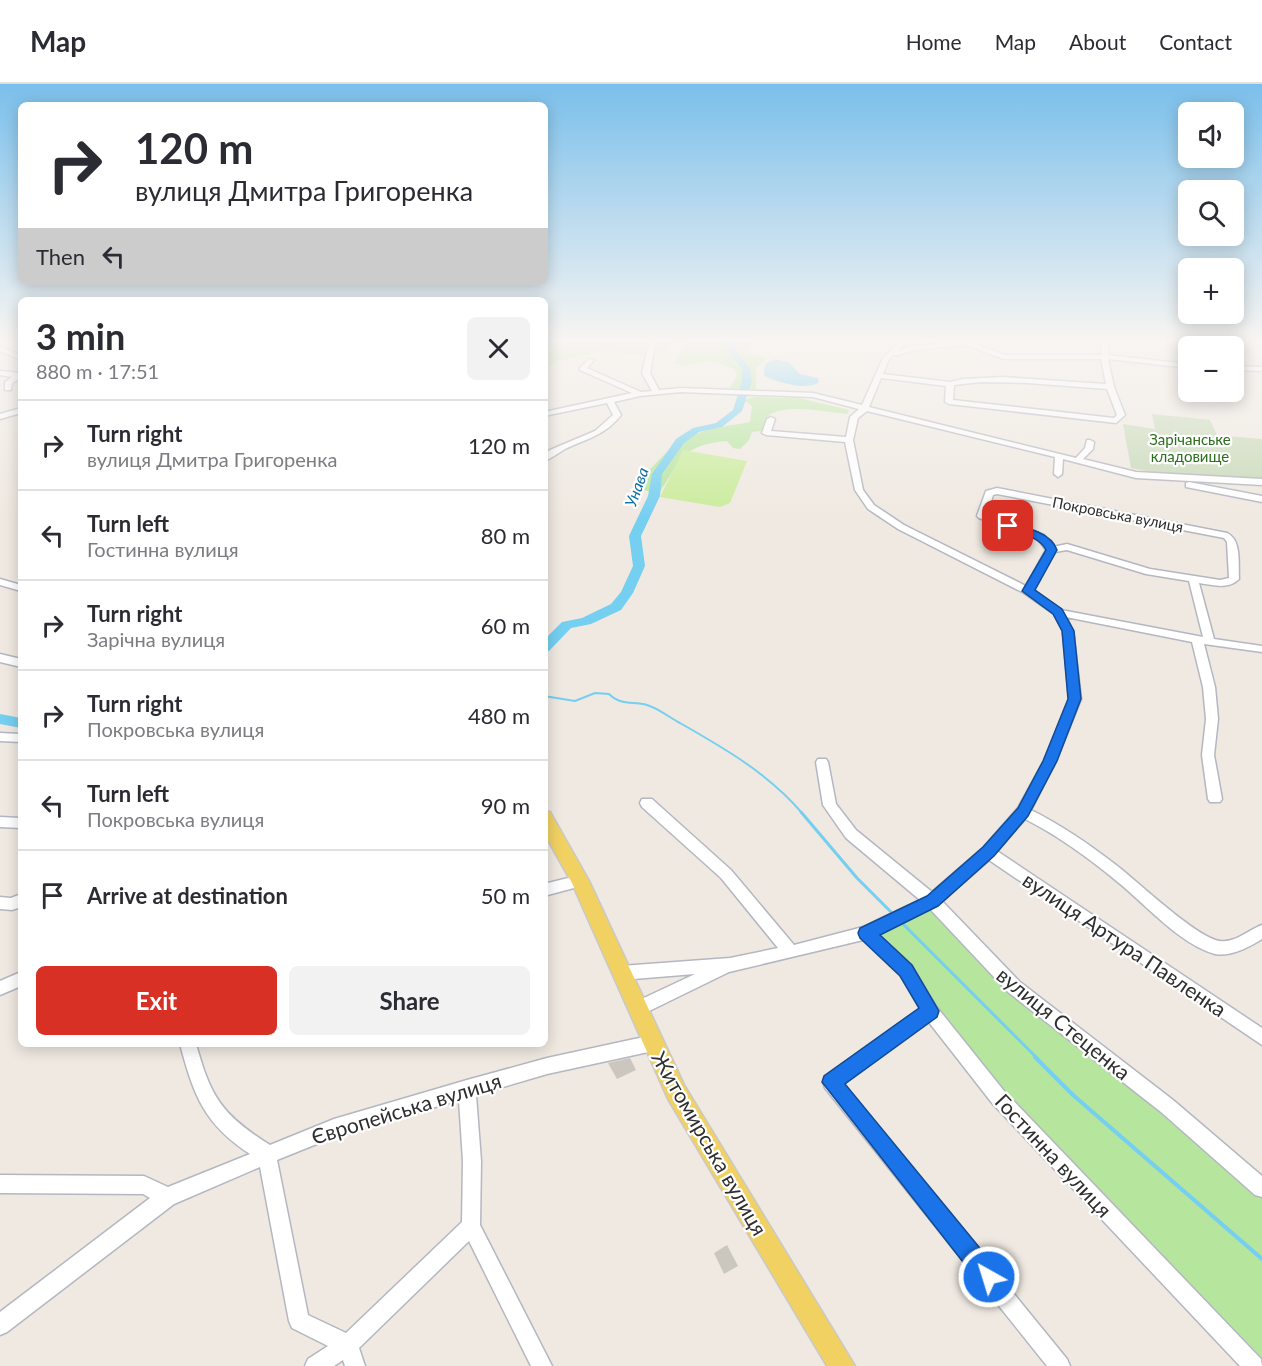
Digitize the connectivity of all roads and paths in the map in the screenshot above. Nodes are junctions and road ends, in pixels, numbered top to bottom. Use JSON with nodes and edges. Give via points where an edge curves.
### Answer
{"nodes":[{"id":1,"x":615,"y":399,"type":"edge"},
{"id":2,"x":828,"y":399,"type":"edge"},
{"id":3,"x":869,"y":399,"type":"edge"},
{"id":4,"x":950,"y":399,"type":"edge"},
{"id":5,"x":1116,"y":399,"type":"edge"},
{"id":6,"x":609,"y":400,"type":"junction"},
{"id":7,"x":865,"y":408,"type":"junction"},
{"id":8,"x":18,"y":411,"type":"edge"},
{"id":9,"x":548,"y":413,"type":"edge"},
{"id":10,"x":0,"y":417,"type":"edge"},
{"id":11,"x":771,"y":419,"type":"dead end"},
{"id":12,"x":849,"y":440,"type":"junction"},
{"id":13,"x":1090,"y":442,"type":"dead end"},
{"id":14,"x":548,"y":455,"type":"edge"},
{"id":15,"x":1059,"y":456,"type":"junction"},
{"id":16,"x":1078,"y":460,"type":"junction"},
{"id":17,"x":1058,"y":474,"type":"dead end"},
{"id":18,"x":1153,"y":478,"type":"junction"},
{"id":19,"x":1262,"y":482,"type":"edge"},
{"id":20,"x":1262,"y":499,"type":"edge"},
{"id":21,"x":1051,"y":550,"type":"junction"},
{"id":22,"x":1192,"y":578,"type":"junction"},
{"id":23,"x":0,"y":582,"type":"edge"},
{"id":24,"x":17,"y":587,"type":"edge"},
{"id":25,"x":1028,"y":591,"type":"junction"},
{"id":26,"x":0,"y":595,"type":"edge"},
{"id":27,"x":1058,"y":612,"type":"junction"},
{"id":28,"x":1203,"y":640,"type":"junction"},
{"id":29,"x":1262,"y":649,"type":"edge"},
{"id":30,"x":0,"y":658,"type":"edge"},
{"id":31,"x":18,"y":662,"type":"edge"},
{"id":32,"x":0,"y":737,"type":"edge"},
{"id":33,"x":18,"y":738,"type":"edge"},
{"id":34,"x":822,"y":762,"type":"dead end"},
{"id":35,"x":1215,"y":798,"type":"dead end"},
{"id":36,"x":647,"y":803,"type":"dead end"},
{"id":37,"x":1023,"y":812,"type":"junction"},
{"id":38,"x":0,"y":822,"type":"edge"},
{"id":39,"x":18,"y":823,"type":"edge"},
{"id":40,"x":548,"y":824,"type":"edge"},
{"id":41,"x":988,"y":852,"type":"junction"},
{"id":42,"x":580,"y":881,"type":"junction"},
{"id":43,"x":548,"y":889,"type":"edge"},
{"id":44,"x":18,"y":900,"type":"edge"},
{"id":45,"x":932,"y":901,"type":"junction"},
{"id":46,"x":0,"y":903,"type":"edge"},
{"id":47,"x":1262,"y":931,"type":"edge"},
{"id":48,"x":866,"y":933,"type":"junction"},
{"id":49,"x":791,"y":952,"type":"junction"},
{"id":50,"x":730,"y":965,"type":"junction"},
{"id":51,"x":621,"y":973,"type":"junction"},
{"id":52,"x":18,"y":980,"type":"edge"},
{"id":53,"x":0,"y":988,"type":"edge"},
{"id":54,"x":637,"y":1009,"type":"junction"},
{"id":55,"x":930,"y":1011,"type":"junction"},
{"id":56,"x":1262,"y":1036,"type":"edge"},
{"id":57,"x":653,"y":1043,"type":"junction"},
{"id":58,"x":189,"y":1047,"type":"edge"},
{"id":59,"x":467,"y":1088,"type":"junction"},
{"id":60,"x":267,"y":1154,"type":"junction"},
{"id":61,"x":0,"y":1184,"type":"edge"},
{"id":62,"x":1262,"y":1188,"type":"edge"},
{"id":63,"x":167,"y":1197,"type":"junction"},
{"id":64,"x":471,"y":1227,"type":"junction"},
{"id":65,"x":0,"y":1325,"type":"edge"},
{"id":66,"x":348,"y":1346,"type":"junction"},
{"id":67,"x":315,"y":1366,"type":"edge"},
{"id":68,"x":355,"y":1366,"type":"edge"},
{"id":69,"x":542,"y":1366,"type":"edge"},
{"id":70,"x":842,"y":1366,"type":"edge"},
{"id":71,"x":1060,"y":1366,"type":"edge"},
{"id":72,"x":1254,"y":1366,"type":"edge"}],
"edges":[{"from":1,"to":6,"type":"street"},
{"from":2,"to":7,"type":"street"},
{"from":3,"to":7,"type":"street"},
{"from":4,"to":5,"type":"street","via":[[950,402],[1116,421],[1121,415]]},
{"from":6,"to":9,"type":"street"},
{"from":6,"to":14,"type":"street","via":[[617,416],[606,429]]},
{"from":7,"to":12,"type":"street","via":[[854,417]]},
{"from":7,"to":15,"type":"street"},
{"from":8,"to":10,"type":"street"},
{"from":11,"to":12,"type":"street","via":[[766,433]]},
{"from":12,"to":25,"type":"street","via":[[859,490],[871,507],[901,527]]},
{"from":13,"to":16,"type":"street","via":[[1089,449]]},
{"from":15,"to":16,"type":"street"},
{"from":15,"to":17,"type":"street"},
{"from":16,"to":18,"type":"street"},
{"from":18,"to":19,"type":"street"},
{"from":18,"to":20,"type":"street"},
{"from":21,"to":22,"type":"street","name":"Покровська вулиця","via":[[1067,547],[1149,572]]},
{"from":21,"to":22,"type":"street","name":"Покровська вулиця","via":[[1041,537],[982,516],[989,493],[997,491],[1227,536],[1232,542],[1234,579],[1220,583]]},
{"from":21,"to":25,"type":"street"},
{"from":22,"to":28,"type":"street"},
{"from":23,"to":24,"type":"street"},
{"from":24,"to":26,"type":"street"},
{"from":25,"to":27,"type":"street"},
{"from":27,"to":28,"type":"street"},
{"from":27,"to":37,"type":"street","via":[[1068,631],[1075,699],[1050,761]]},
{"from":28,"to":29,"type":"street"},
{"from":28,"to":35,"type":"street","via":[[1212,719],[1208,755]]},
{"from":30,"to":31,"type":"street"},
{"from":32,"to":33,"type":"street"},
{"from":34,"to":45,"type":"street","name":"вулиця Стеценка","via":[[830,805],[850,834]]},
{"from":36,"to":49,"type":"street","via":[[726,874]]},
{"from":37,"to":41,"type":"street"},
{"from":37,"to":47,"type":"street","via":[[1049,825],[1120,875],[1199,940],[1230,948]]},
{"from":38,"to":39,"type":"street"},
{"from":40,"to":42,"type":"main road","name":"Житомирська вулиця"},
{"from":41,"to":45,"type":"street"},
{"from":41,"to":56,"type":"street","name":"вулиця Артура Павленка"},
{"from":42,"to":43,"type":"street"},
{"from":42,"to":51,"type":"main road","name":"Житомирська вулиця"},
{"from":44,"to":46,"type":"street"},
{"from":45,"to":48,"type":"street"},
{"from":45,"to":62,"type":"street","name":"вулиця Стеценка","via":[[1014,987],[1167,1106]]},
{"from":48,"to":49,"type":"street"},
{"from":48,"to":55,"type":"street","name":"Гостинна вулиця","via":[[906,970]]},
{"from":49,"to":50,"type":"street"},
{"from":50,"to":51,"type":"street"},
{"from":50,"to":54,"type":"street"},
{"from":51,"to":54,"type":"main road","name":"Житомирська вулиця"},
{"from":52,"to":53,"type":"street"},
{"from":54,"to":57,"type":"main road","name":"Житомирська вулиця"},
{"from":55,"to":71,"type":"street","via":[[831,1082]]},
{"from":55,"to":72,"type":"street","name":"Гостинна вулиця","via":[[998,1097]]},
{"from":57,"to":59,"type":"street","name":"Європейська вулиця"},
{"from":57,"to":70,"type":"main road","name":"Житомирська вулиця","via":[[676,1092]]},
{"from":58,"to":60,"type":"street","via":[[198,1082],[219,1120]]},
{"from":59,"to":60,"type":"street","name":"Європейська вулиця","via":[[334,1128]]},
{"from":59,"to":64,"type":"street"},
{"from":60,"to":63,"type":"street","name":"Європейська вулиця"},
{"from":60,"to":66,"type":"street","via":[[299,1321]]},
{"from":61,"to":63,"type":"street","via":[[144,1185]]},
{"from":63,"to":65,"type":"street","name":"Європейська вулиця"},
{"from":64,"to":66,"type":"street"},
{"from":64,"to":69,"type":"street"},
{"from":66,"to":67,"type":"street"},
{"from":66,"to":68,"type":"street"}]}
